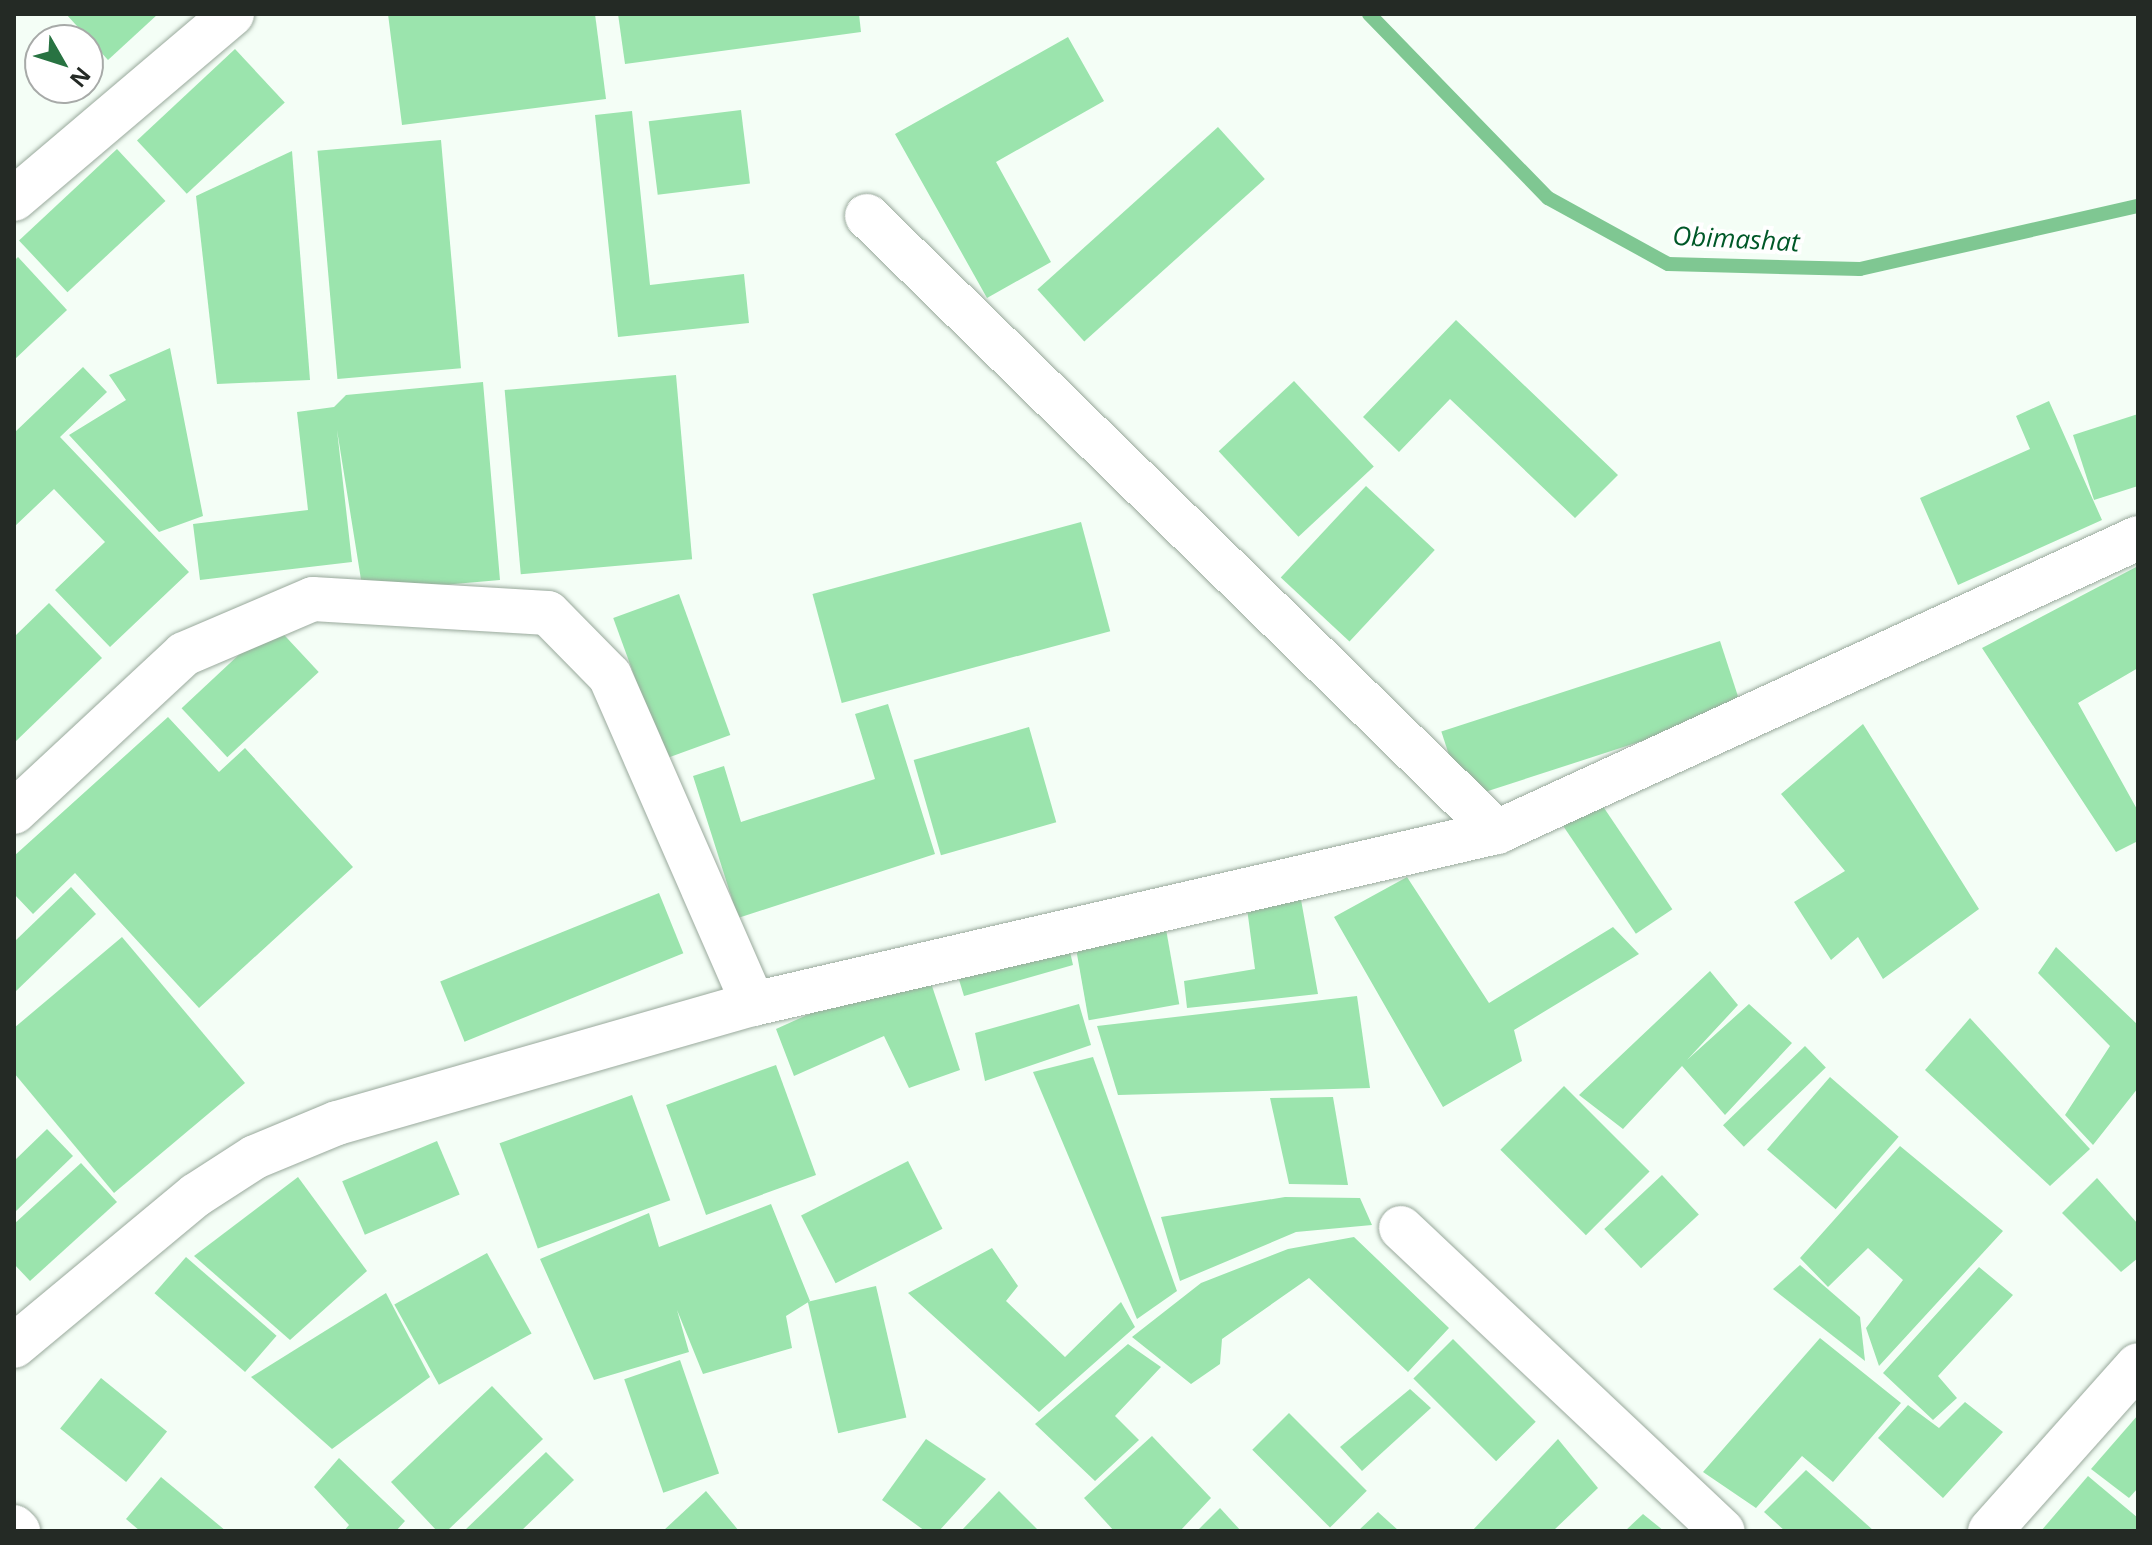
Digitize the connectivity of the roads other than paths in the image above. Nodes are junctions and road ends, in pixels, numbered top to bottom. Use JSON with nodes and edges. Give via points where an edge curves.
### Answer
{"nodes":[{"id":1,"x":232,"y":14,"type":"edge"},
{"id":2,"x":14,"y":199,"type":"edge"},
{"id":3,"x":867,"y":216,"type":"dead end"},
{"id":4,"x":2138,"y":538,"type":"edge"},
{"id":5,"x":14,"y":812,"type":"edge"},
{"id":6,"x":1497,"y":832,"type":"junction"},
{"id":7,"x":753,"y":1004,"type":"junction"},
{"id":8,"x":1401,"y":1228,"type":"dead end"},
{"id":9,"x":14,"y":1346,"type":"edge"},
{"id":10,"x":2138,"y":1365,"type":"edge"},
{"id":11,"x":1723,"y":1531,"type":"edge"},
{"id":12,"x":1990,"y":1531,"type":"edge"}],
"edges":[{"from":1,"to":2,"type":"street"},
{"from":3,"to":6,"type":"street"},
{"from":4,"to":6,"type":"street"},
{"from":5,"to":7,"type":"street","via":[[184,654],[313,599],[548,613],[610,676]]},
{"from":6,"to":7,"type":"street"},
{"from":7,"to":9,"type":"street","via":[[337,1123],[255,1157],[196,1195]]},
{"from":8,"to":11,"type":"street"},
{"from":10,"to":12,"type":"street"}]}
